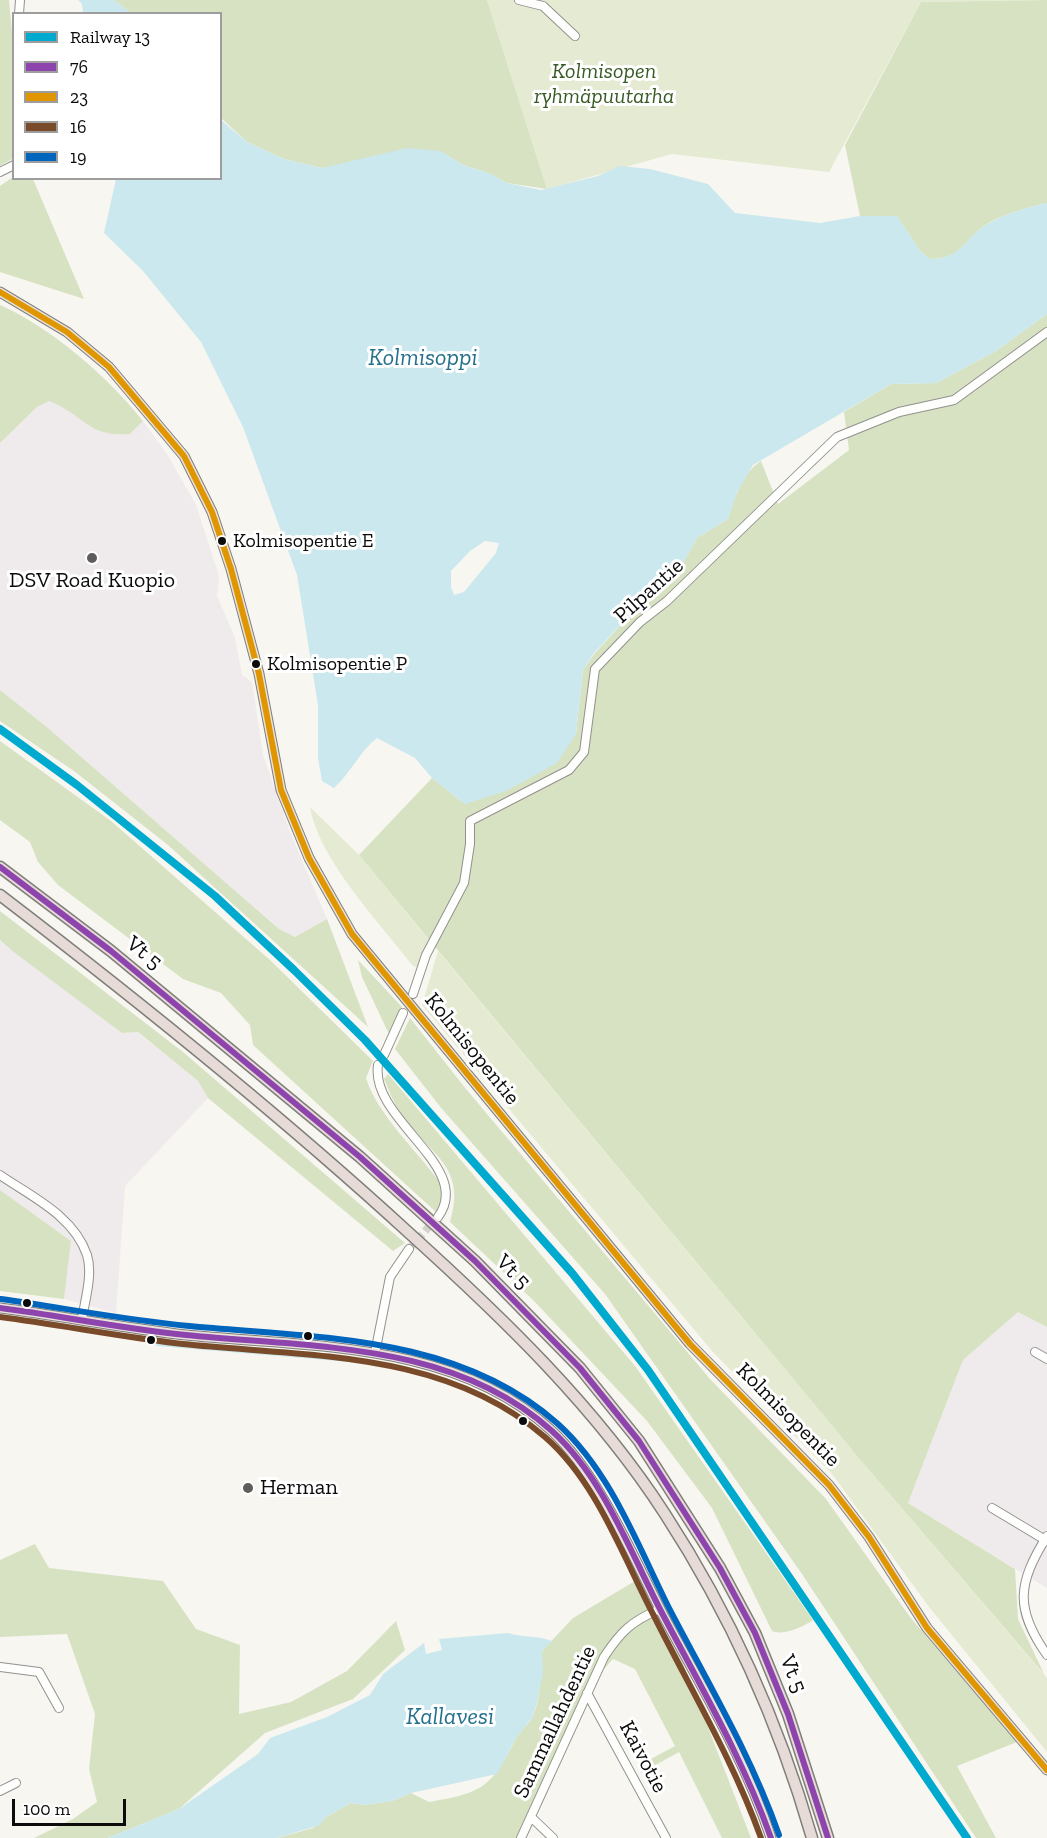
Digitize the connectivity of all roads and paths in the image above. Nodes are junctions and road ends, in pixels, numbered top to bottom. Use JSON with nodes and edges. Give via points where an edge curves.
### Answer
{"nodes":[{"id":1,"x":519,"y":0,"type":"edge"},
{"id":2,"x":575,"y":36,"type":"dead end"},
{"id":3,"x":0,"y":292,"type":"edge"},
{"id":4,"x":1047,"y":332,"type":"edge"},
{"id":5,"x":0,"y":867,"type":"edge"},
{"id":6,"x":0,"y":895,"type":"edge"},
{"id":7,"x":413,"y":994,"type":"dead end"},
{"id":8,"x":403,"y":1013,"type":"dead end"},
{"id":9,"x":384,"y":1055,"type":"dead end"},
{"id":10,"x":378,"y":1065,"type":"dead end"},
{"id":11,"x":0,"y":1175,"type":"edge"},
{"id":12,"x":438,"y":1217,"type":"tunnel mouth"},
{"id":13,"x":409,"y":1249,"type":"tunnel mouth"},
{"id":14,"x":0,"y":1308,"type":"edge"},
{"id":15,"x":82,"y":1319,"type":"junction"},
{"id":16,"x":1035,"y":1352,"type":"dead end"},
{"id":17,"x":375,"y":1353,"type":"junction"},
{"id":18,"x":1047,"y":1359,"type":"edge"},
{"id":19,"x":992,"y":1508,"type":"dead end"},
{"id":20,"x":1046,"y":1539,"type":"edge"},
{"id":21,"x":660,"y":1609,"type":"junction"},
{"id":22,"x":1047,"y":1655,"type":"edge"},
{"id":23,"x":0,"y":1667,"type":"edge"},
{"id":24,"x":587,"y":1693,"type":"junction"},
{"id":25,"x":59,"y":1708,"type":"dead end"},
{"id":26,"x":1047,"y":1770,"type":"edge"},
{"id":27,"x":16,"y":1783,"type":"dead end"},
{"id":28,"x":0,"y":1791,"type":"edge"},
{"id":29,"x":531,"y":1816,"type":"junction"},
{"id":30,"x":521,"y":1838,"type":"edge"},
{"id":31,"x":553,"y":1838,"type":"edge"},
{"id":32,"x":666,"y":1838,"type":"edge"},
{"id":33,"x":771,"y":1838,"type":"edge"},
{"id":34,"x":812,"y":1838,"type":"edge"},
{"id":35,"x":828,"y":1838,"type":"edge"}],
"edges":[{"from":1,"to":2,"type":"street","via":[[543,6]]},
{"from":3,"to":26,"type":"main road","name":"Kolmisopentie","via":[[67,332],[109,367],[184,456],[212,512],[231,569],[259,674],[281,790],[309,858],[352,934],[690,1344],[829,1485],[869,1537],[927,1628]]},
{"from":4,"to":7,"type":"street","name":"Pilpantie","via":[[954,400],[899,412],[837,437],[667,601],[640,622],[595,669],[584,752],[569,770],[470,821],[464,883],[426,955]]},
{"from":5,"to":35,"type":"highway","name":"Vt 5","via":[[111,951],[360,1157],[475,1261],[580,1368],[639,1441],[720,1568],[755,1633],[788,1714]]},
{"from":6,"to":34,"type":"highway","name":"Vt 5","via":[[343,1172],[459,1278],[564,1384],[665,1512],[739,1642],[771,1719]]},
{"from":8,"to":9,"type":"street"},
{"from":10,"to":12,"type":"street","via":[[385,1100],[437,1167],[447,1189],[445,1207]]},
{"from":11,"to":15,"type":"street","via":[[72,1226],[87,1256]]},
{"from":13,"to":17,"type":"street","via":[[390,1277]]},
{"from":14,"to":15,"type":"main road"},
{"from":15,"to":17,"type":"main road","via":[[182,1334]]},
{"from":16,"to":18,"type":"street"},
{"from":17,"to":21,"type":"main road","via":[[476,1382],[519,1405],[552,1430],[602,1498]]},
{"from":19,"to":20,"type":"street"},
{"from":20,"to":22,"type":"street","via":[[1029,1565],[1023,1598],[1029,1625]]},
{"from":21,"to":24,"type":"street","name":"Sammallahdentie","via":[[620,1633]]},
{"from":21,"to":33,"type":"main road","via":[[752,1786]]},
{"from":23,"to":25,"type":"street","via":[[39,1672]]},
{"from":24,"to":29,"type":"street","name":"Sammallahdentie"},
{"from":24,"to":32,"type":"street","name":"Kaivotie"},
{"from":27,"to":28,"type":"street"},
{"from":29,"to":30,"type":"street","name":"Sammallahdentie"},
{"from":29,"to":31,"type":"street"}]}
